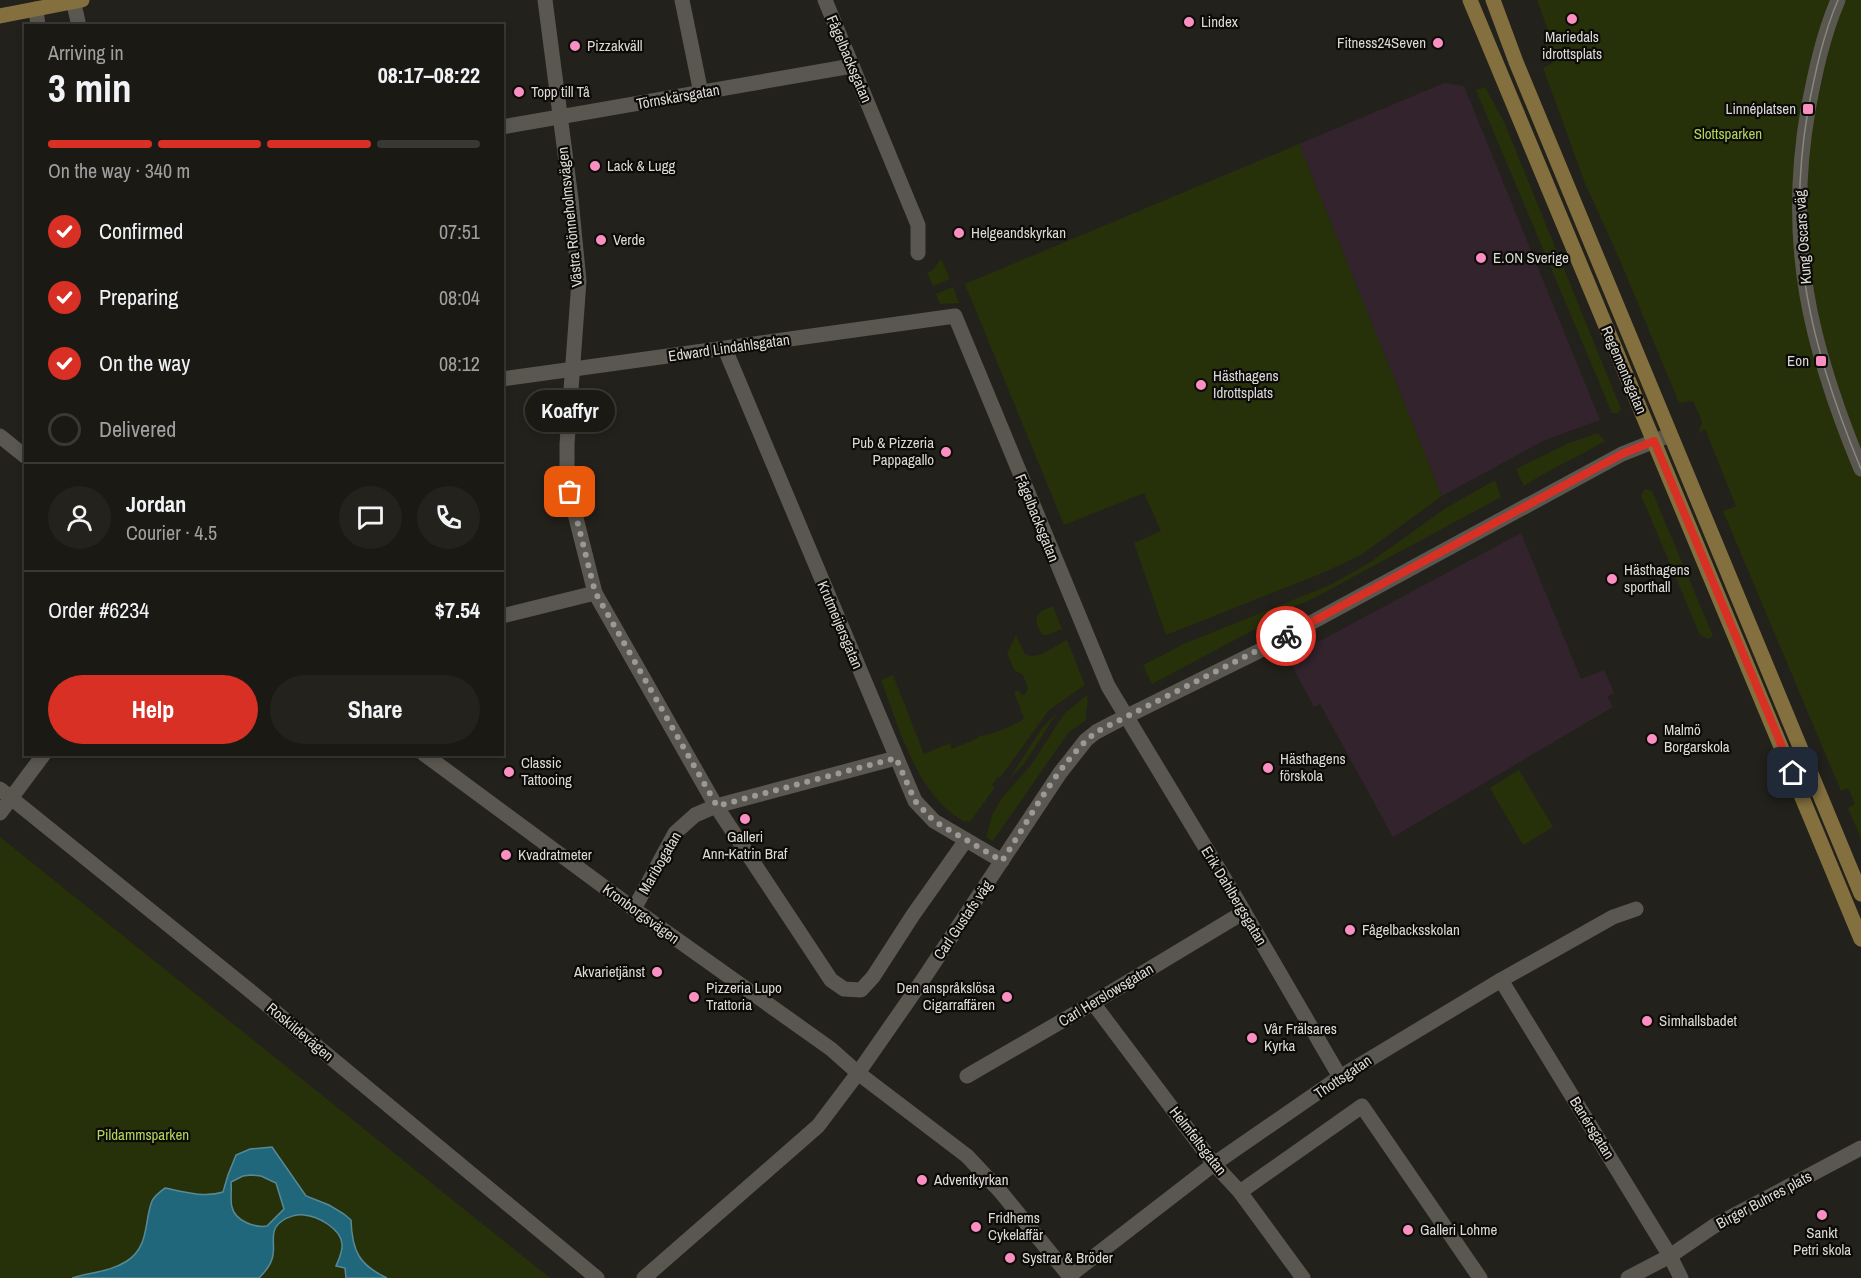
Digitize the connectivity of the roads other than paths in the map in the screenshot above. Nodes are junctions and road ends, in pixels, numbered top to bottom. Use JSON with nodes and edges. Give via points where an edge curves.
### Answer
{"nodes":[{"id":1,"x":545,"y":0,"type":"edge"},
{"id":2,"x":682,"y":0,"type":"edge"},
{"id":3,"x":825,"y":0,"type":"edge"},
{"id":4,"x":1470,"y":0,"type":"edge"},
{"id":5,"x":1493,"y":0,"type":"edge"},
{"id":6,"x":1838,"y":0,"type":"edge"},
{"id":7,"x":76,"y":1,"type":"edge"},
{"id":8,"x":36,"y":9,"type":"junction"},
{"id":9,"x":0,"y":16,"type":"edge"},
{"id":10,"x":39,"y":24,"type":"edge"},
{"id":11,"x":78,"y":24,"type":"edge"},
{"id":12,"x":852,"y":66,"type":"junction"},
{"id":13,"x":701,"y":93,"type":"junction"},
{"id":14,"x":559,"y":117,"type":"junction"},
{"id":15,"x":504,"y":127,"type":"edge"},
{"id":16,"x":918,"y":253,"type":"dead end"},
{"id":17,"x":955,"y":316,"type":"joint"},
{"id":18,"x":725,"y":349,"type":"junction"},
{"id":19,"x":572,"y":368,"type":"junction"},
{"id":20,"x":504,"y":379,"type":"edge"},
{"id":21,"x":1671,"y":435,"type":"junction"},
{"id":22,"x":0,"y":436,"type":"edge"},
{"id":23,"x":1654,"y":441,"type":"junction"},
{"id":24,"x":24,"y":455,"type":"edge"},
{"id":25,"x":1861,"y":469,"type":"edge"},
{"id":26,"x":595,"y":592,"type":"junction"},
{"id":27,"x":504,"y":615,"type":"edge"},
{"id":28,"x":1126,"y":717,"type":"junction"},
{"id":29,"x":42,"y":756,"type":"edge"},
{"id":30,"x":427,"y":756,"type":"edge"},
{"id":31,"x":896,"y":758,"type":"junction"},
{"id":32,"x":6,"y":793,"type":"edge"},
{"id":33,"x":717,"y":806,"type":"junction"},
{"id":34,"x":0,"y":813,"type":"edge"},
{"id":35,"x":966,"y":840,"type":"junction"},
{"id":36,"x":1002,"y":861,"type":"junction"},
{"id":37,"x":1861,"y":894,"type":"edge"},
{"id":38,"x":634,"y":909,"type":"junction"},
{"id":39,"x":1636,"y":909,"type":"dead end"},
{"id":40,"x":1244,"y":912,"type":"junction"},
{"id":41,"x":1861,"y":939,"type":"edge"},
{"id":42,"x":1501,"y":980,"type":"junction"},
{"id":43,"x":1093,"y":1003,"type":"junction"},
{"id":44,"x":858,"y":1073,"type":"junction"},
{"id":45,"x":967,"y":1076,"type":"dead end"},
{"id":46,"x":1340,"y":1077,"type":"junction"},
{"id":47,"x":1861,"y":1148,"type":"edge"},
{"id":48,"x":1214,"y":1164,"type":"junction"},
{"id":49,"x":1240,"y":1192,"type":"junction"},
{"id":50,"x":1670,"y":1256,"type":"junction"},
{"id":51,"x":1070,"y":1277,"type":"edge"},
{"id":52,"x":597,"y":1278,"type":"edge"},
{"id":53,"x":644,"y":1278,"type":"edge"},
{"id":54,"x":1303,"y":1278,"type":"edge"},
{"id":55,"x":1480,"y":1278,"type":"edge"},
{"id":56,"x":1628,"y":1278,"type":"edge"},
{"id":57,"x":1681,"y":1278,"type":"edge"}],
"edges":[{"from":1,"to":14,"type":"street","name":"Västra Rönneholmsvägen"},
{"from":2,"to":13,"type":"street"},
{"from":3,"to":12,"type":"street","name":"Fågelbacksgatan"},
{"from":4,"to":23,"type":"main road","name":"Regementsgatan"},
{"from":5,"to":21,"type":"main road","name":"Regementsgatan"},
{"from":6,"to":25,"type":"street","name":"Kung Oscars väg","via":[[1811,94],[1800,170],[1799,225],[1812,325],[1830,388]]},
{"from":7,"to":8,"type":"main road"},
{"from":7,"to":11,"type":"street"},
{"from":8,"to":9,"type":"main road"},
{"from":8,"to":10,"type":"street"},
{"from":12,"to":13,"type":"street","name":"Törnskärsgatan"},
{"from":12,"to":16,"type":"street","name":"Fågelbacksgatan","via":[[918,225]]},
{"from":13,"to":14,"type":"street","name":"Törnskärsgatan"},
{"from":14,"to":15,"type":"street","name":"Törnskärsgatan"},
{"from":14,"to":19,"type":"street","name":"Västra Rönneholmsvägen","via":[[579,281]]},
{"from":17,"to":18,"type":"street","name":"Edward Lindahlsgatan"},
{"from":17,"to":28,"type":"street","name":"Fågelbacksgatan","via":[[1099,668]]},
{"from":18,"to":19,"type":"street","name":"Edward Lindahlsgatan"},
{"from":18,"to":31,"type":"street","name":"Krutmeijersgatan"},
{"from":19,"to":20,"type":"street","name":"Edward Lindahlsgatan"},
{"from":19,"to":26,"type":"street","name":"Västra Rönneholmsvägen","via":[[567,473]]},
{"from":21,"to":23,"type":"street","name":"Carl Gustafs väg"},
{"from":21,"to":37,"type":"main road","name":"Regementsgatan"},
{"from":22,"to":24,"type":"street"},
{"from":23,"to":28,"type":"street","name":"Carl Gustafs väg","via":[[1622,454],[1257,652]]},
{"from":23,"to":41,"type":"main road","name":"Regementsgatan"},
{"from":26,"to":27,"type":"street"},
{"from":26,"to":33,"type":"street","name":"Västra Rönneholmsvägen"},
{"from":28,"to":36,"type":"street","name":"Carl Gustafs väg","via":[[1096,732],[1080,747]]},
{"from":28,"to":40,"type":"street","name":"Erik Dahlbergsgatan"},
{"from":29,"to":32,"type":"street"},
{"from":30,"to":38,"type":"street","name":"Kronborgsvägen"},
{"from":31,"to":33,"type":"street","name":"Maribogatan"},
{"from":31,"to":35,"type":"street","name":"Krutmeijersgatan","via":[[915,801],[934,821]]},
{"from":32,"to":34,"type":"street"},
{"from":32,"to":52,"type":"street","name":"Roskildevägen"},
{"from":33,"to":35,"type":"street","name":"Västra Rönneholmsvägen","via":[[831,980],[844,989],[861,990],[873,977]]},
{"from":33,"to":38,"type":"street","name":"Maribogatan","via":[[695,815],[675,833]]},
{"from":35,"to":36,"type":"street","name":"Krutmeijersgatan"},
{"from":36,"to":44,"type":"street","name":"Carl Gustafs väg"},
{"from":38,"to":44,"type":"street","name":"Kronborgsvägen","via":[[831,1049]]},
{"from":39,"to":42,"type":"street","name":"Thottsgatan","via":[[1612,917]]},
{"from":40,"to":43,"type":"street","name":"Carl Herslowsgatan"},
{"from":40,"to":46,"type":"street","name":"Erik Dahlbergsgatan"},
{"from":42,"to":46,"type":"street","name":"Thottsgatan"},
{"from":42,"to":50,"type":"street","name":"Banérsgatan"},
{"from":43,"to":45,"type":"street","name":"Carl Herslowsgatan"},
{"from":43,"to":48,"type":"street","name":"Helmfeltsgatan"},
{"from":44,"to":51,"type":"street","name":"Kronborgsvägen","via":[[967,1156]]},
{"from":44,"to":53,"type":"street","name":"Carl Gustafs väg","via":[[818,1126]]},
{"from":46,"to":48,"type":"street","name":"Thottsgatan"},
{"from":47,"to":50,"type":"street","name":"Birger Buhres plats","via":[[1714,1226]]},
{"from":48,"to":49,"type":"street","name":"Helmfeltsgatan"},
{"from":48,"to":51,"type":"street","name":"Thottsgatan"},
{"from":49,"to":54,"type":"street","name":"Helmfeltsgatan"},
{"from":49,"to":55,"type":"street","via":[[1362,1106]]},
{"from":50,"to":56,"type":"street","name":"Birger Buhres plats"},
{"from":50,"to":57,"type":"street","name":"Banérsgatan"}]}
